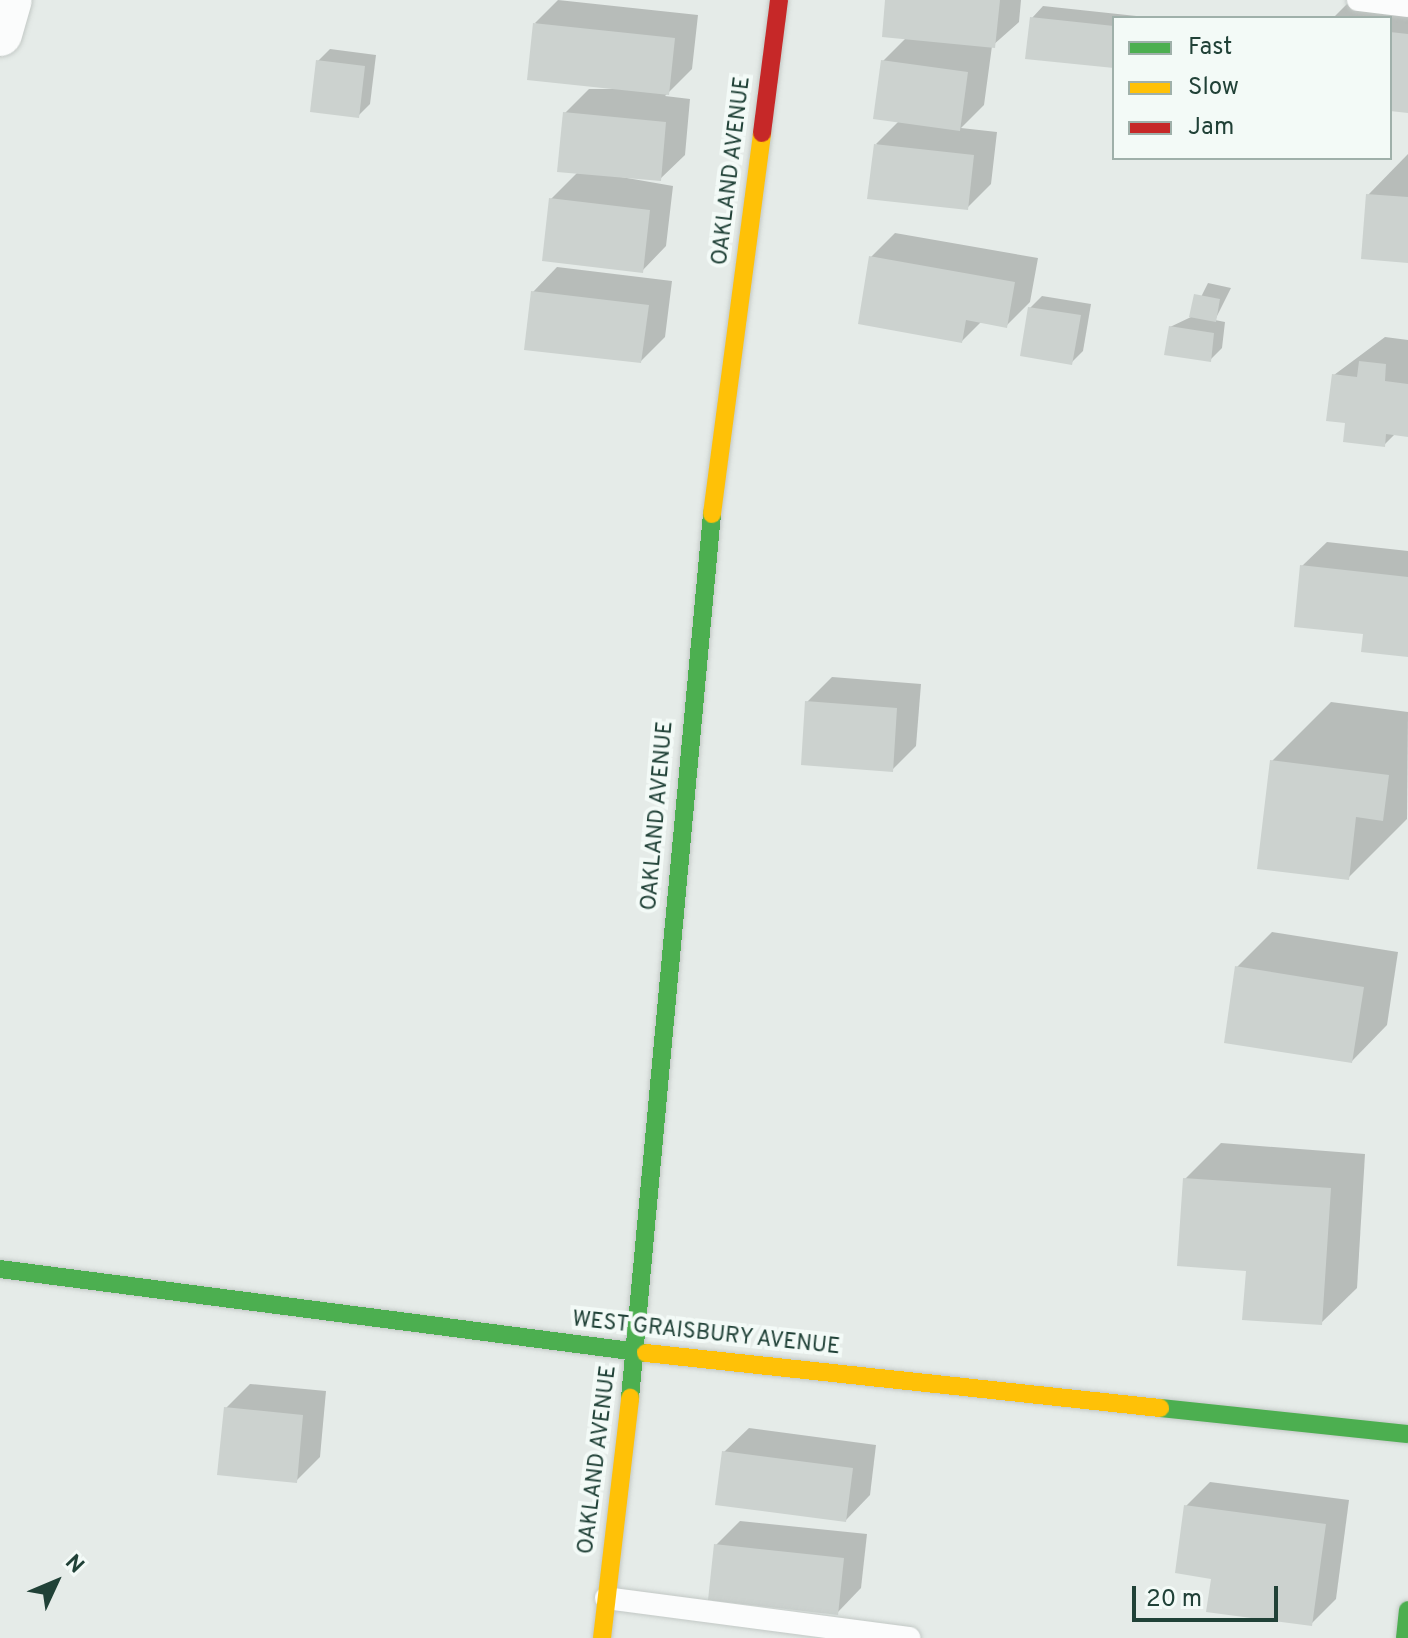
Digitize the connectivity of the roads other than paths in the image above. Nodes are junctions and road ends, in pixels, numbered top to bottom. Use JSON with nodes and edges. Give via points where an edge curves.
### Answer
{"nodes":[{"id":1,"x":10,"y":0,"type":"edge"},
{"id":2,"x":779,"y":0,"type":"edge"},
{"id":3,"x":1358,"y":0,"type":"edge"},
{"id":4,"x":1408,"y":6,"type":"edge"},
{"id":5,"x":0,"y":34,"type":"edge"},
{"id":6,"x":0,"y":1269,"type":"edge"},
{"id":7,"x":635,"y":1352,"type":"junction"},
{"id":8,"x":1408,"y":1434,"type":"edge"},
{"id":9,"x":606,"y":1598,"type":"junction"},
{"id":10,"x":1408,"y":1610,"type":"edge"},
{"id":11,"x":602,"y":1638,"type":"edge"},
{"id":12,"x":909,"y":1638,"type":"edge"},
{"id":13,"x":1405,"y":1638,"type":"edge"}],
"edges":[{"from":1,"to":5,"type":"street"},
{"from":2,"to":7,"type":"street","name":"OAKLAND AVENUE","via":[[703,579]]},
{"from":3,"to":4,"type":"lane"},
{"from":6,"to":7,"type":"street","name":"WEST GRAISBURY AVENUE"},
{"from":7,"to":8,"type":"street","name":"WEST GRAISBURY AVENUE"},
{"from":7,"to":9,"type":"street","name":"OAKLAND AVENUE"},
{"from":9,"to":11,"type":"street","name":"OAKLAND AVENUE"},
{"from":9,"to":12,"type":"lane"},
{"from":10,"to":13,"type":"street"}]}
